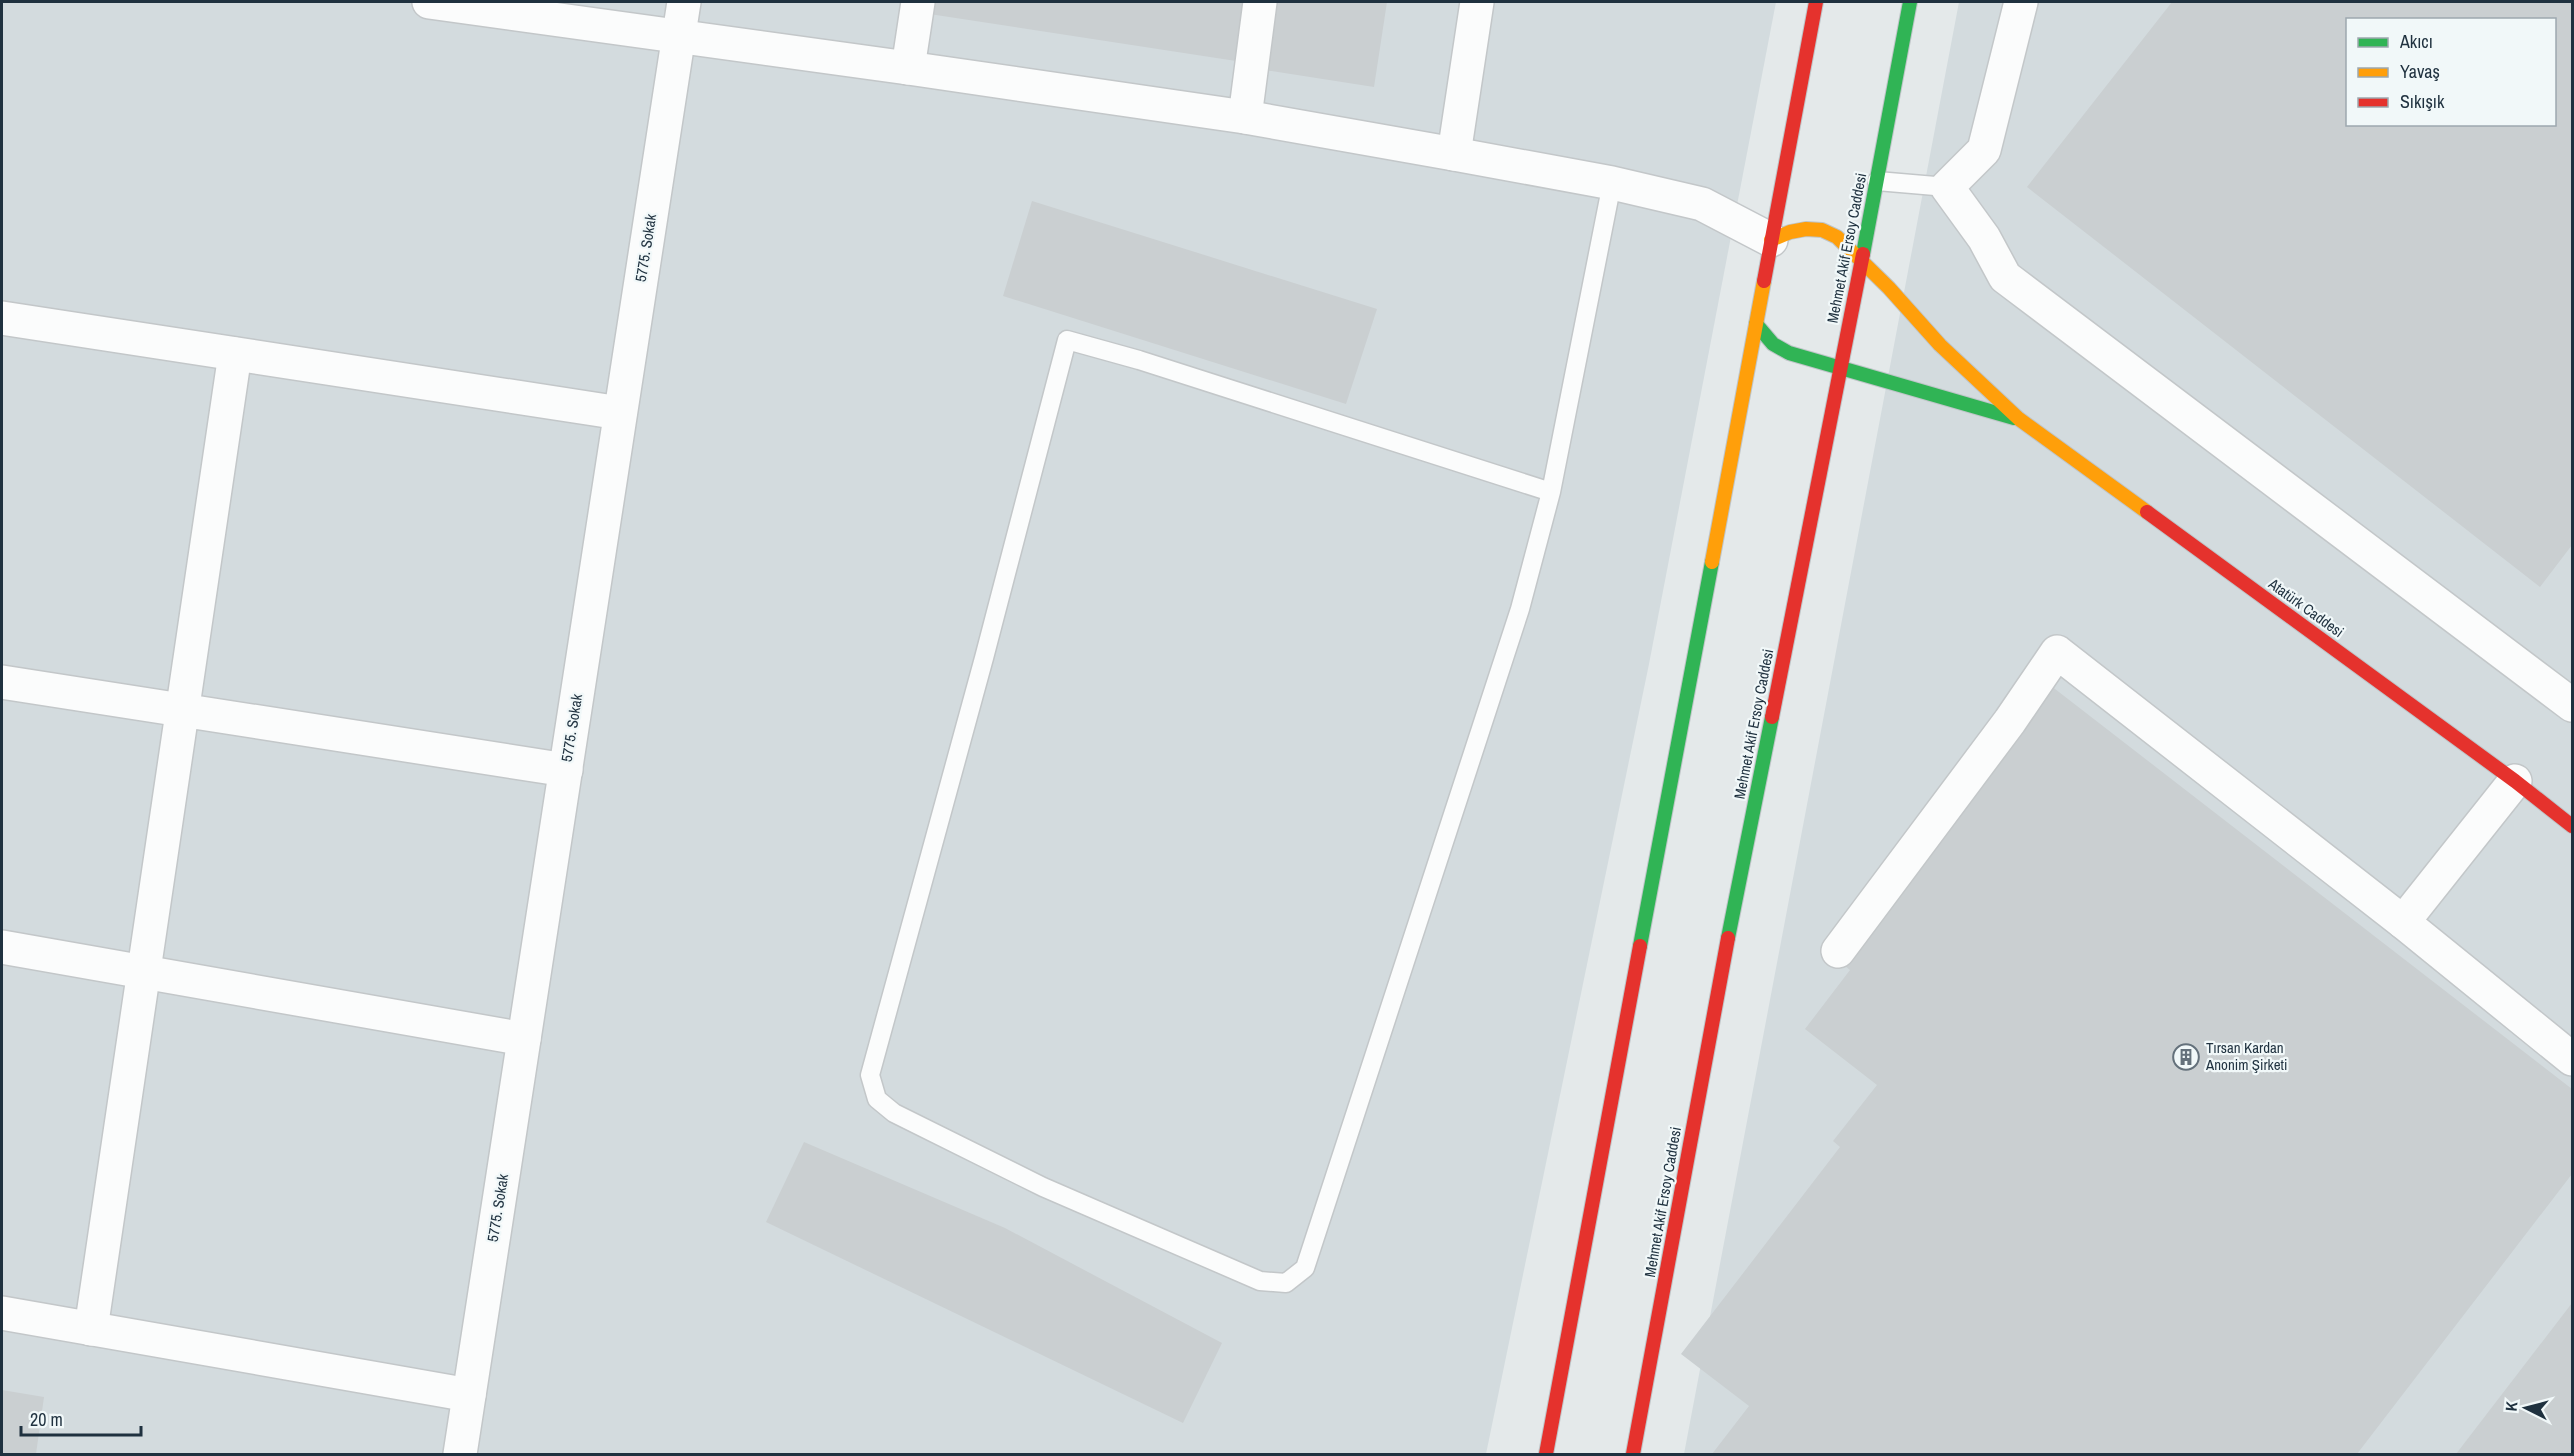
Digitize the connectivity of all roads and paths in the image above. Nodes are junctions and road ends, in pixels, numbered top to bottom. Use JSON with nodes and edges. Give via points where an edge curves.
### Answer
{"nodes":[{"id":1,"x":436,"y":2,"type":"edge"},
{"id":2,"x":684,"y":2,"type":"edge"},
{"id":3,"x":918,"y":2,"type":"edge"},
{"id":4,"x":1260,"y":2,"type":"edge"},
{"id":5,"x":1477,"y":2,"type":"edge"},
{"id":6,"x":1816,"y":2,"type":"edge"},
{"id":7,"x":1910,"y":2,"type":"edge"},
{"id":8,"x":2021,"y":2,"type":"edge"},
{"id":9,"x":678,"y":36,"type":"junction"},
{"id":10,"x":908,"y":68,"type":"junction"},
{"id":11,"x":1245,"y":117,"type":"junction"},
{"id":12,"x":1454,"y":154,"type":"junction"},
{"id":13,"x":1877,"y":181,"type":"junction"},
{"id":14,"x":1612,"y":183,"type":"junction"},
{"id":15,"x":1947,"y":187,"type":"junction"},
{"id":16,"x":1771,"y":240,"type":"junction"},
{"id":17,"x":1861,"y":261,"type":"junction"},
{"id":18,"x":2,"y":318,"type":"edge"},
{"id":19,"x":1756,"y":324,"type":"junction"},
{"id":20,"x":235,"y":354,"type":"junction"},
{"id":21,"x":1840,"y":369,"type":"junction"},
{"id":22,"x":620,"y":412,"type":"junction"},
{"id":23,"x":2019,"y":419,"type":"junction"},
{"id":24,"x":1551,"y":492,"type":"junction"},
{"id":25,"x":2,"y":682,"type":"edge"},
{"id":26,"x":2571,"y":700,"type":"edge"},
{"id":27,"x":182,"y":711,"type":"junction"},
{"id":28,"x":566,"y":770,"type":"junction"},
{"id":29,"x":2515,"y":781,"type":"junction"},
{"id":30,"x":2572,"y":826,"type":"edge"},
{"id":31,"x":2403,"y":922,"type":"junction"},
{"id":32,"x":2,"y":947,"type":"edge"},
{"id":33,"x":1838,"y":951,"type":"dead end"},
{"id":34,"x":144,"y":972,"type":"junction"},
{"id":35,"x":524,"y":1039,"type":"junction"},
{"id":36,"x":2572,"y":1059,"type":"edge"},
{"id":37,"x":2,"y":1313,"type":"edge"},
{"id":38,"x":91,"y":1329,"type":"junction"},
{"id":39,"x":469,"y":1395,"type":"junction"},
{"id":40,"x":460,"y":1455,"type":"edge"},
{"id":41,"x":1546,"y":1455,"type":"edge"},
{"id":42,"x":1633,"y":1455,"type":"edge"}],
"edges":[{"from":1,"to":9,"type":"street"},
{"from":2,"to":9,"type":"street","name":"5775. Sokak"},
{"from":3,"to":10,"type":"street"},
{"from":4,"to":11,"type":"street"},
{"from":5,"to":12,"type":"street"},
{"from":6,"to":16,"type":"main road"},
{"from":7,"to":13,"type":"main road","name":"Mehmet Akif Ersoy Caddesi"},
{"from":8,"to":15,"type":"street","via":[[1984,150]]},
{"from":9,"to":10,"type":"street"},
{"from":9,"to":22,"type":"street","name":"5775. Sokak"},
{"from":10,"to":11,"type":"street"},
{"from":11,"to":12,"type":"street"},
{"from":12,"to":14,"type":"street"},
{"from":13,"to":15,"type":"lane"},
{"from":13,"to":17,"type":"main road","name":"Mehmet Akif Ersoy Caddesi"},
{"from":14,"to":16,"type":"street","via":[[1702,204]]},
{"from":14,"to":24,"type":"lane"},
{"from":15,"to":26,"type":"street","via":[[1984,238],[2005,277]]},
{"from":16,"to":17,"type":"main road","via":[[1790,232],[1822,230],[1837,237]]},
{"from":16,"to":19,"type":"main road"},
{"from":17,"to":21,"type":"main road","name":"Mehmet Akif Ersoy Caddesi"},
{"from":17,"to":23,"type":"main road","via":[[1940,345]]},
{"from":18,"to":20,"type":"street"},
{"from":19,"to":21,"type":"main road","via":[[1779,349]]},
{"from":19,"to":41,"type":"main road"},
{"from":20,"to":22,"type":"street"},
{"from":20,"to":27,"type":"street"},
{"from":21,"to":23,"type":"main road"},
{"from":21,"to":42,"type":"main road","name":"Mehmet Akif Ersoy Caddesi","via":[[1732,919]]},
{"from":22,"to":28,"type":"street","name":"5775. Sokak"},
{"from":23,"to":29,"type":"main road","name":"Atatürk Caddesi"},
{"from":24,"to":24,"type":"lane","via":[[1520,609],[1305,1268],[1286,1282],[1260,1281],[1043,1187],[894,1113],[877,1099],[870,1075],[1067,340]]},
{"from":25,"to":27,"type":"street"},
{"from":27,"to":28,"type":"street"},
{"from":27,"to":34,"type":"street"},
{"from":28,"to":35,"type":"street","name":"5775. Sokak"},
{"from":29,"to":30,"type":"main road","name":"Atatürk Caddesi"},
{"from":29,"to":31,"type":"street"},
{"from":31,"to":33,"type":"street","via":[[2057,652]]},
{"from":31,"to":36,"type":"street"},
{"from":32,"to":34,"type":"street"},
{"from":34,"to":35,"type":"street"},
{"from":34,"to":38,"type":"street"},
{"from":35,"to":39,"type":"street","name":"5775. Sokak"},
{"from":37,"to":38,"type":"street"},
{"from":38,"to":39,"type":"street"},
{"from":39,"to":40,"type":"street","name":"5775. Sokak"}]}
